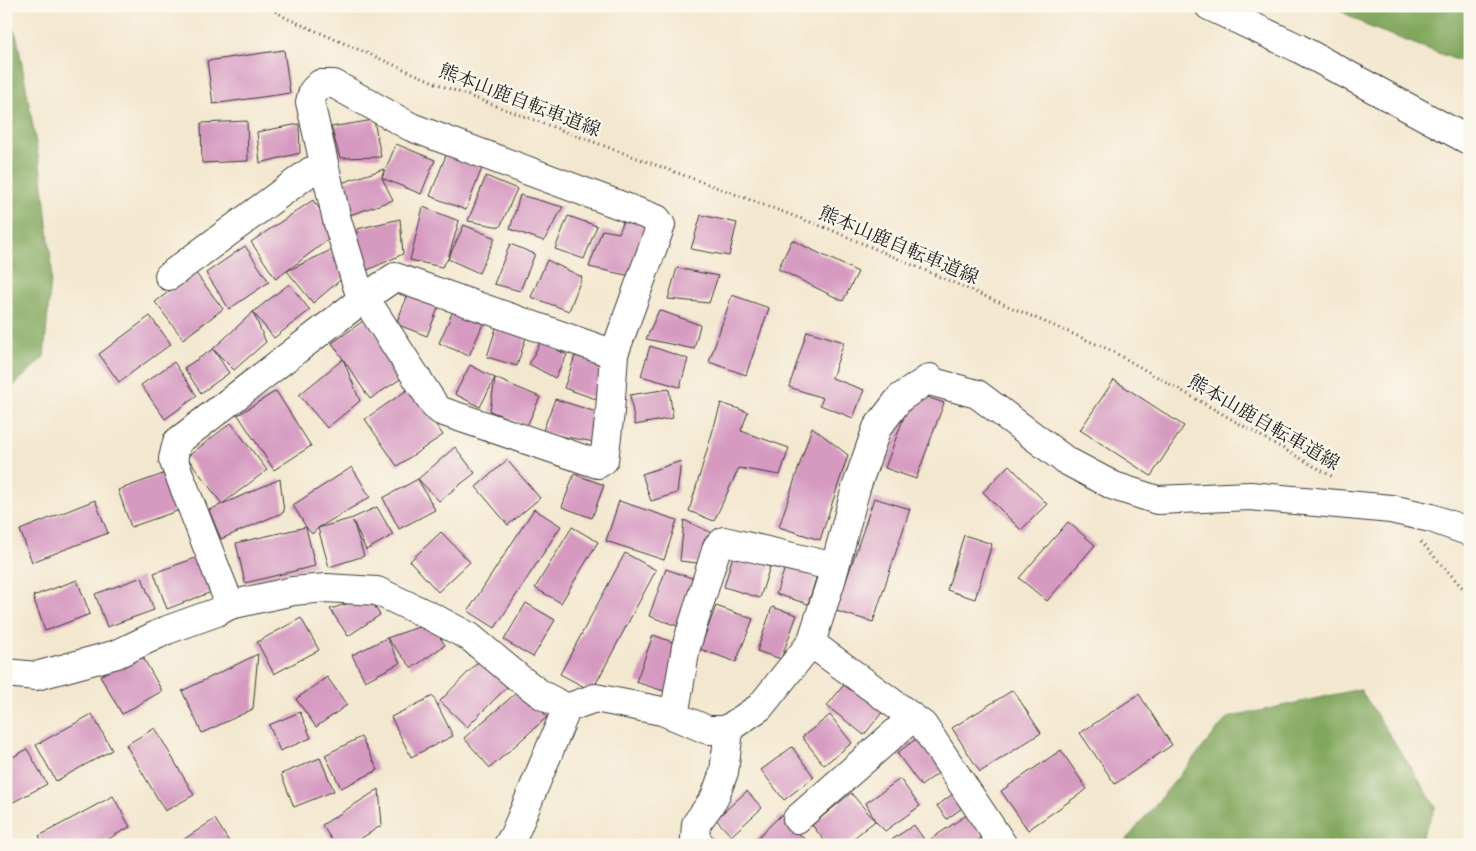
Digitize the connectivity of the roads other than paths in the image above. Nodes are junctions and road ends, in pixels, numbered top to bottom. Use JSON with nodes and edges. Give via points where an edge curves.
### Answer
{"nodes":[{"id":1,"x":1209,"y":6,"type":"edge"},
{"id":2,"x":1470,"y":141,"type":"edge"},
{"id":3,"x":325,"y":169,"type":"junction"},
{"id":4,"x":169,"y":276,"type":"dead end"},
{"id":5,"x":364,"y":298,"type":"junction"},
{"id":6,"x":614,"y":354,"type":"junction"},
{"id":7,"x":1470,"y":532,"type":"edge"},
{"id":8,"x":835,"y":567,"type":"junction"},
{"id":9,"x":230,"y":605,"type":"junction"},
{"id":10,"x":812,"y":643,"type":"junction"},
{"id":11,"x":6,"y":673,"type":"edge"},
{"id":12,"x":567,"y":708,"type":"junction"},
{"id":13,"x":674,"y":716,"type":"junction"},
{"id":14,"x":912,"y":718,"type":"junction"},
{"id":15,"x":726,"y":730,"type":"junction"},
{"id":16,"x":797,"y":819,"type":"dead end"},
{"id":17,"x":508,"y":845,"type":"edge"},
{"id":18,"x":701,"y":845,"type":"edge"},
{"id":19,"x":1003,"y":845,"type":"edge"}],
"edges":[{"from":1,"to":2,"type":"street","via":[[1298,48]]},
{"from":3,"to":4,"type":"street","via":[[311,171]]},
{"from":3,"to":5,"type":"street","via":[[337,220],[359,292]]},
{"from":3,"to":6,"type":"street","via":[[310,102],[320,84],[334,84],[411,127],[657,219],[661,225]]},
{"from":5,"to":6,"type":"street","via":[[395,277]]},
{"from":5,"to":6,"type":"street","via":[[441,411],[598,464],[604,460]]},
{"from":5,"to":9,"type":"street","via":[[177,442],[173,459]]},
{"from":7,"to":8,"type":"street","via":[[1431,518],[1381,508],[1250,496],[1157,500],[1114,486],[1065,460],[978,394],[933,382],[930,378],[900,398],[877,428],[856,488]]},
{"from":8,"to":10,"type":"street"},
{"from":8,"to":13,"type":"street","via":[[724,541],[717,547],[686,647]]},
{"from":9,"to":11,"type":"street","via":[[117,654],[36,676]]},
{"from":9,"to":12,"type":"street","via":[[293,591],[326,588],[377,592],[470,637],[542,695]]},
{"from":10,"to":14,"type":"street"},
{"from":10,"to":15,"type":"street","via":[[760,707]]},
{"from":12,"to":13,"type":"street","via":[[595,698]]},
{"from":12,"to":17,"type":"street"},
{"from":13,"to":15,"type":"street","via":[[708,730]]},
{"from":14,"to":16,"type":"street"},
{"from":14,"to":19,"type":"street","via":[[923,725]]},
{"from":15,"to":18,"type":"street","via":[[724,772],[714,799],[696,824],[695,839]]}]}
